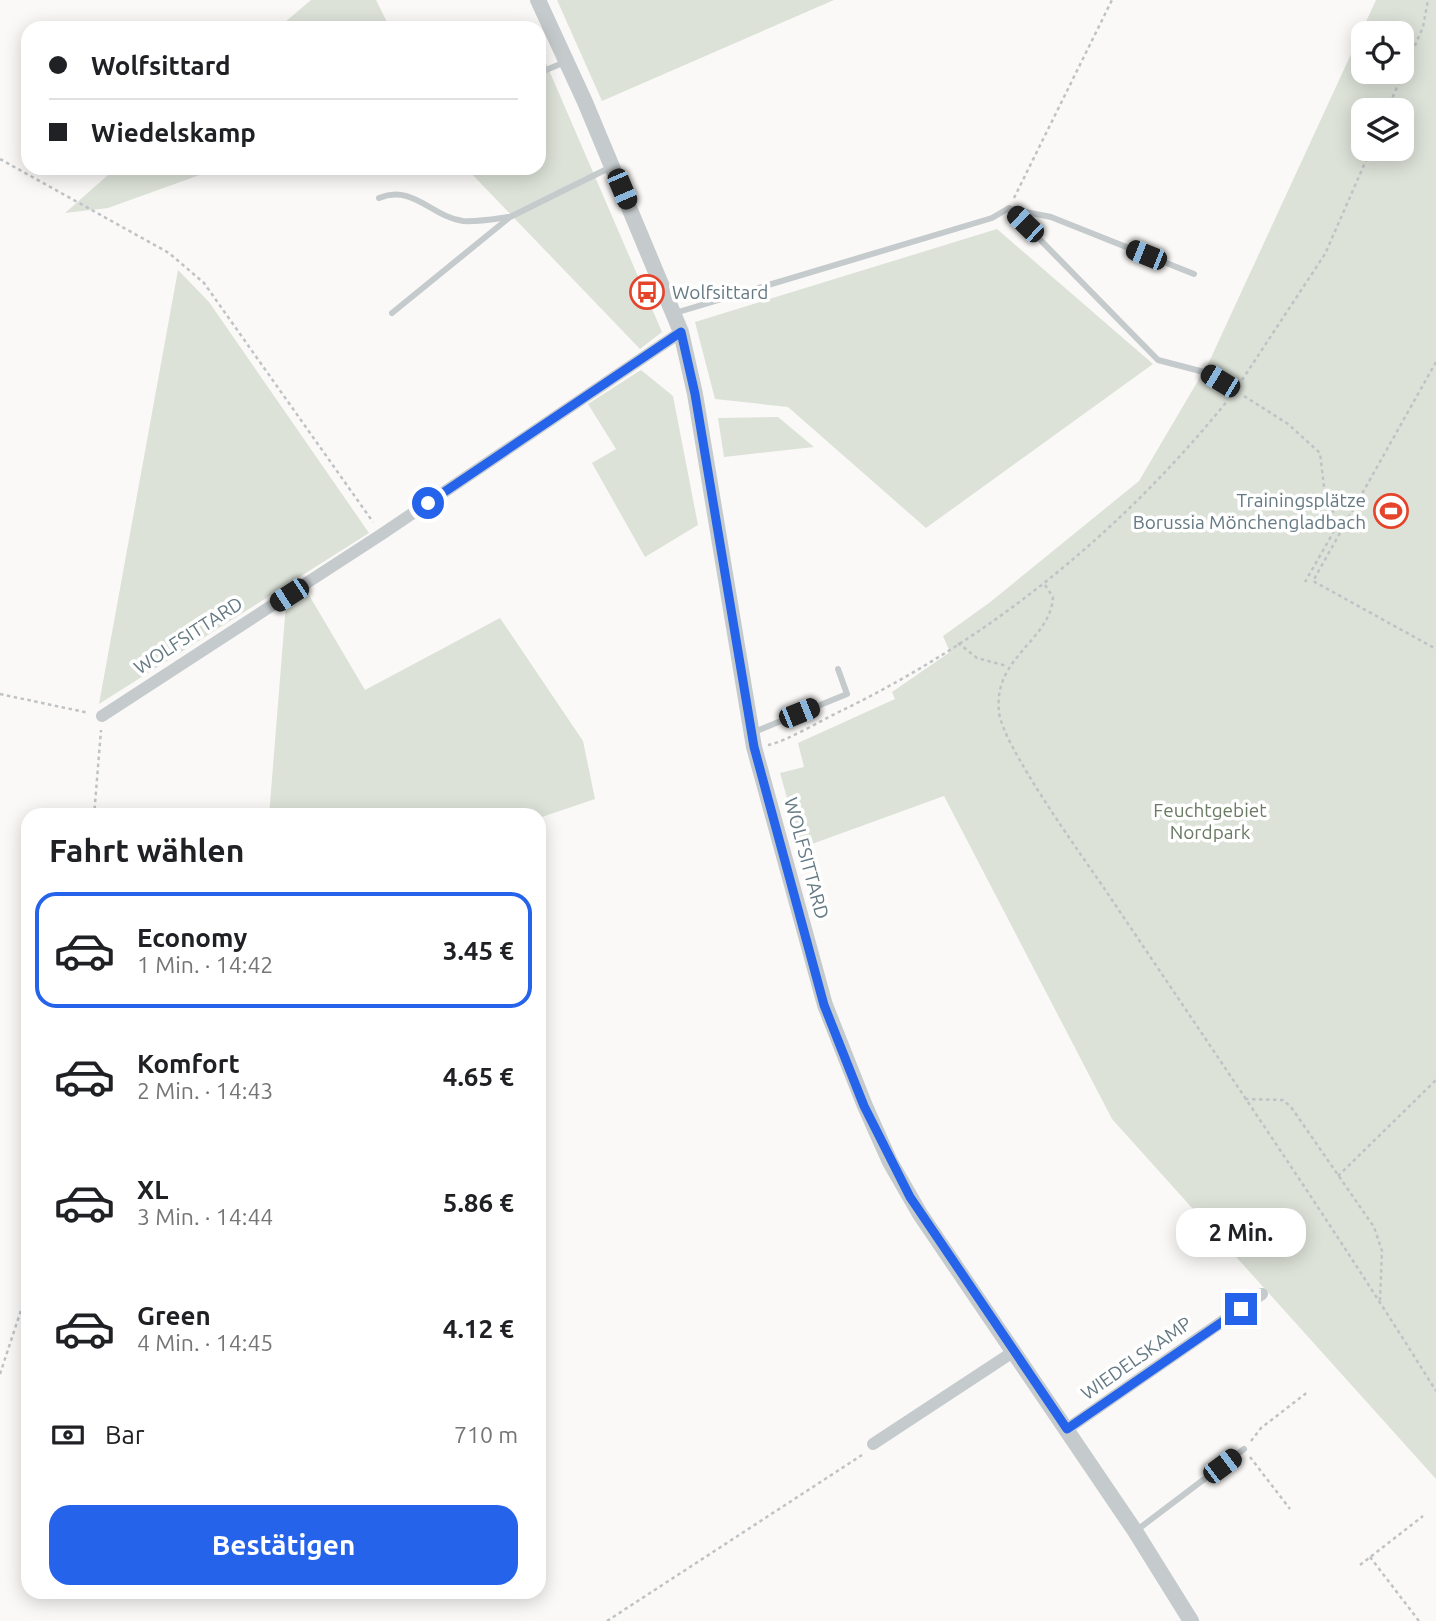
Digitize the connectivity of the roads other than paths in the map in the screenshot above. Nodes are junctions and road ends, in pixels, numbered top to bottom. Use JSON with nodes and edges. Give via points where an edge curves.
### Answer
{"nodes":[{"id":1,"x":538,"y":0,"type":"edge"},
{"id":2,"x":566,"y":62,"type":"junction"},
{"id":3,"x":546,"y":70,"type":"edge"},
{"id":4,"x":612,"y":166,"type":"junction"},
{"id":5,"x":379,"y":198,"type":"dead end"},
{"id":6,"x":1009,"y":208,"type":"junction"},
{"id":7,"x":510,"y":217,"type":"junction"},
{"id":8,"x":1194,"y":274,"type":"dead end"},
{"id":9,"x":392,"y":313,"type":"dead end"},
{"id":10,"x":675,"y":313,"type":"junction"},
{"id":11,"x":681,"y":332,"type":"junction"},
{"id":12,"x":1235,"y":390,"type":"road end"},
{"id":13,"x":838,"y":669,"type":"dead end"},
{"id":14,"x":102,"y":716,"type":"road end"},
{"id":15,"x":753,"y":740,"type":"junction"},
{"id":16,"x":1262,"y":1294,"type":"dead end"},
{"id":17,"x":1013,"y":1352,"type":"junction"},
{"id":18,"x":1067,"y":1429,"type":"junction"},
{"id":19,"x":873,"y":1444,"type":"road end"},
{"id":20,"x":1244,"y":1450,"type":"road end"},
{"id":21,"x":1135,"y":1531,"type":"junction"},
{"id":22,"x":1191,"y":1621,"type":"edge"}],
"edges":[{"from":1,"to":2,"type":"street","name":"WOLFSITTARD"},
{"from":2,"to":3,"type":"lane"},
{"from":2,"to":4,"type":"street","name":"WOLFSITTARD"},
{"from":4,"to":7,"type":"lane"},
{"from":4,"to":10,"type":"street","name":"WOLFSITTARD"},
{"from":5,"to":7,"type":"lane","via":[[410,195],[462,221]]},
{"from":6,"to":8,"type":"lane","via":[[1051,217]]},
{"from":6,"to":10,"type":"lane","via":[[992,218]]},
{"from":6,"to":12,"type":"lane","via":[[1158,360],[1204,372]]},
{"from":7,"to":9,"type":"lane"},
{"from":10,"to":11,"type":"street","name":"WOLFSITTARD"},
{"from":11,"to":14,"type":"street","name":"WOLFSITTARD"},
{"from":11,"to":15,"type":"street","name":"WOLFSITTARD"},
{"from":13,"to":15,"type":"lane","via":[[847,694]]},
{"from":15,"to":17,"type":"street","name":"WOLFSITTARD","via":[[824,1005],[843,1057],[890,1163]]},
{"from":16,"to":18,"type":"street","name":"WIEDELSKAMP"},
{"from":17,"to":18,"type":"street","name":"WOLFSITTARD"},
{"from":17,"to":19,"type":"street"},
{"from":18,"to":21,"type":"street","name":"WOLFSITTARD"},
{"from":20,"to":21,"type":"lane"},
{"from":21,"to":22,"type":"street","name":"WOLFSITTARD"}]}
